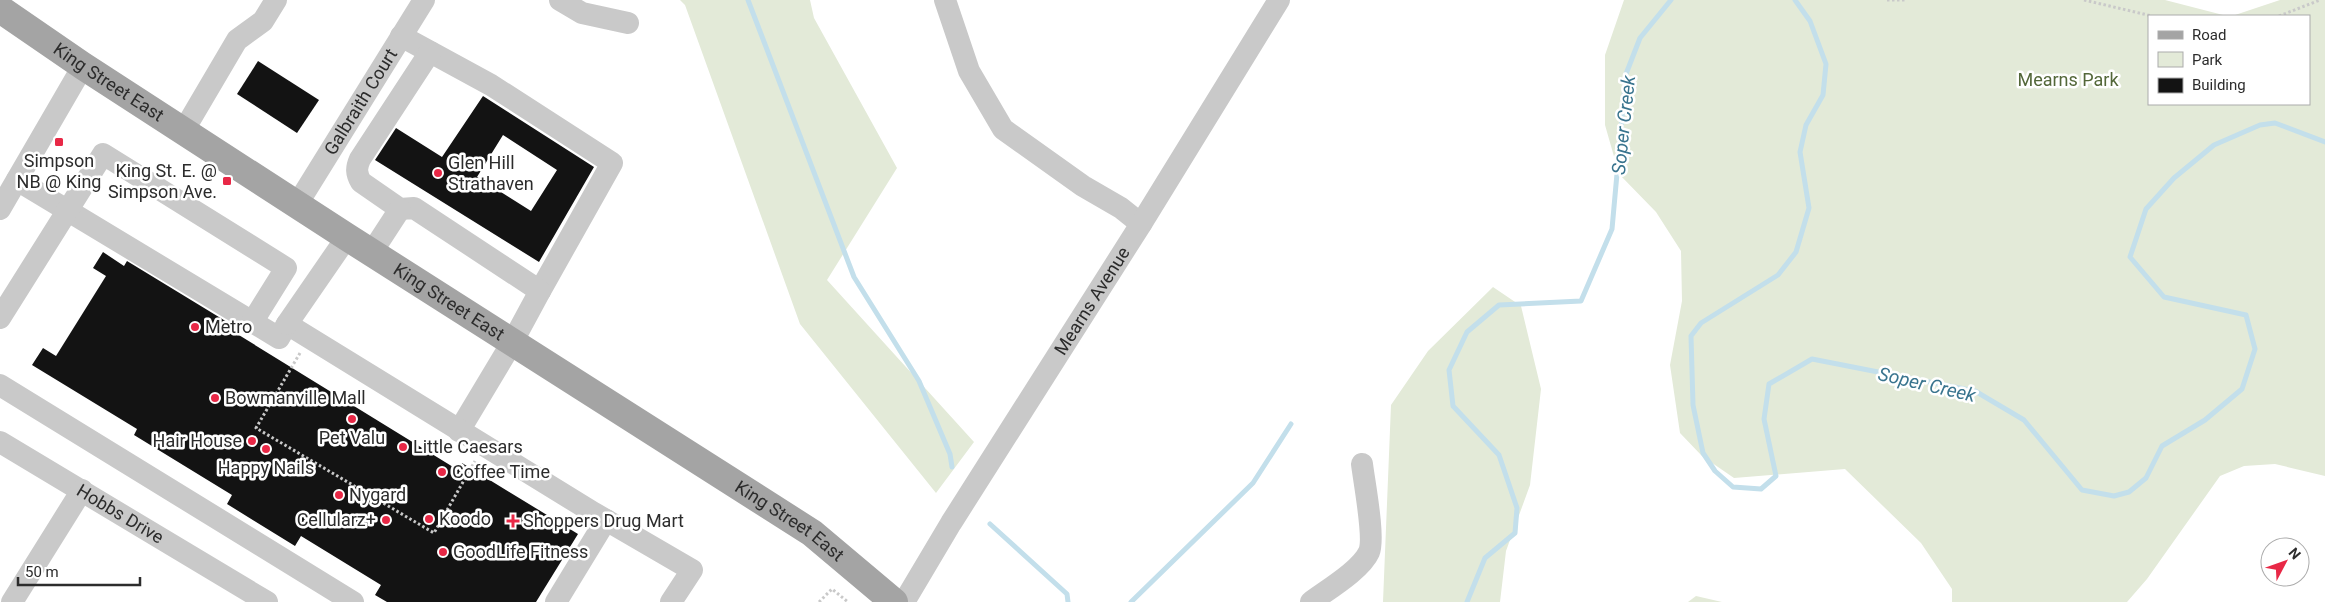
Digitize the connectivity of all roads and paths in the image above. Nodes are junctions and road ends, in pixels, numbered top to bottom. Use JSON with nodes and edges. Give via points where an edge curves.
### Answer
{"nodes":[{"id":1,"x":276,"y":0,"type":"edge"},
{"id":2,"x":424,"y":0,"type":"edge"},
{"id":3,"x":560,"y":0,"type":"edge"},
{"id":4,"x":945,"y":0,"type":"edge"},
{"id":5,"x":1278,"y":0,"type":"edge"},
{"id":6,"x":1887,"y":0,"type":"edge"},
{"id":7,"x":1907,"y":0,"type":"edge"},
{"id":8,"x":2084,"y":0,"type":"edge"},
{"id":9,"x":2320,"y":0,"type":"edge"},
{"id":10,"x":0,"y":9,"type":"edge"},
{"id":11,"x":2148,"y":15,"type":"edge"},
{"id":12,"x":2282,"y":15,"type":"edge"},
{"id":13,"x":628,"y":23,"type":"dead end"},
{"id":14,"x":401,"y":36,"type":"junction"},
{"id":15,"x":430,"y":52,"type":"junction"},
{"id":16,"x":84,"y":66,"type":"junction"},
{"id":17,"x":184,"y":130,"type":"junction"},
{"id":18,"x":17,"y":180,"type":"junction"},
{"id":19,"x":298,"y":203,"type":"junction"},
{"id":20,"x":0,"y":209,"type":"edge"},
{"id":21,"x":400,"y":209,"type":"junction"},
{"id":22,"x":67,"y":211,"type":"junction"},
{"id":23,"x":1141,"y":224,"type":"junction"},
{"id":24,"x":347,"y":237,"type":"junction"},
{"id":25,"x":372,"y":252,"type":"junction"},
{"id":26,"x":540,"y":291,"type":"junction"},
{"id":27,"x":0,"y":318,"type":"edge"},
{"id":28,"x":253,"y":321,"type":"junction"},
{"id":29,"x":287,"y":324,"type":"junction"},
{"id":30,"x":309,"y":338,"type":"junction"},
{"id":31,"x":513,"y":341,"type":"junction"},
{"id":32,"x":0,"y":385,"type":"edge"},
{"id":33,"x":460,"y":431,"type":"junction"},
{"id":34,"x":0,"y":442,"type":"edge"},
{"id":35,"x":482,"y":445,"type":"junction"},
{"id":36,"x":1362,"y":464,"type":"dead end"},
{"id":37,"x":82,"y":490,"type":"junction"},
{"id":38,"x":606,"y":520,"type":"junction"},
{"id":39,"x":12,"y":602,"type":"edge"},
{"id":40,"x":267,"y":602,"type":"edge"},
{"id":41,"x":353,"y":602,"type":"edge"},
{"id":42,"x":556,"y":602,"type":"edge"},
{"id":43,"x":671,"y":602,"type":"edge"},
{"id":44,"x":819,"y":602,"type":"edge"},
{"id":45,"x":848,"y":602,"type":"edge"},
{"id":46,"x":894,"y":602,"type":"edge"},
{"id":47,"x":904,"y":602,"type":"edge"},
{"id":48,"x":1311,"y":602,"type":"edge"}],
"edges":[{"from":1,"to":17,"type":"street","via":[[263,21],[237,40]]},
{"from":2,"to":14,"type":"street","name":"Galbraith Court"},
{"from":3,"to":13,"type":"street","via":[[582,13]]},
{"from":4,"to":23,"type":"street","via":[[969,71],[1003,129]]},
{"from":5,"to":23,"type":"street","name":"Mearns Avenue"},
{"from":6,"to":7,"type":"path"},
{"from":8,"to":11,"type":"path"},
{"from":9,"to":12,"type":"path"},
{"from":10,"to":16,"type":"main road","name":"King Street East"},
{"from":14,"to":15,"type":"street"},
{"from":14,"to":19,"type":"street","name":"Galbraith Court"},
{"from":15,"to":21,"type":"street","via":[[356,168],[361,182]]},
{"from":15,"to":26,"type":"street","via":[[491,85],[612,164]]},
{"from":16,"to":17,"type":"main road","name":"King Street East"},
{"from":16,"to":18,"type":"street"},
{"from":17,"to":19,"type":"main road","name":"King Street East"},
{"from":18,"to":20,"type":"street"},
{"from":18,"to":22,"type":"street"},
{"from":19,"to":24,"type":"main road","name":"King Street East"},
{"from":21,"to":25,"type":"street"},
{"from":21,"to":26,"type":"street","via":[[414,208]]},
{"from":22,"to":27,"type":"street"},
{"from":22,"to":28,"type":"street"},
{"from":22,"to":28,"type":"street","via":[[103,154],[119,163],[286,268]]},
{"from":23,"to":47,"type":"street","name":"Mearns Avenue"},
{"from":24,"to":25,"type":"main road","name":"King Street East"},
{"from":24,"to":29,"type":"street"},
{"from":25,"to":31,"type":"main road","name":"King Street East"},
{"from":26,"to":31,"type":"street"},
{"from":28,"to":29,"type":"street","via":[[279,338]]},
{"from":29,"to":30,"type":"street"},
{"from":30,"to":33,"type":"street"},
{"from":30,"to":35,"type":"path","via":[[256,428],[434,533],[472,469]]},
{"from":31,"to":33,"type":"street"},
{"from":31,"to":46,"type":"main road","name":"King Street East","via":[[812,533]]},
{"from":32,"to":41,"type":"street"},
{"from":33,"to":35,"type":"street"},
{"from":34,"to":37,"type":"street","name":"Hobbs Drive"},
{"from":35,"to":38,"type":"street"},
{"from":36,"to":48,"type":"street","via":[[1370,551],[1359,565]]},
{"from":37,"to":39,"type":"street"},
{"from":37,"to":40,"type":"street","name":"Hobbs Drive"},
{"from":38,"to":42,"type":"street"},
{"from":38,"to":43,"type":"street","via":[[692,570]]},
{"from":44,"to":45,"type":"path","via":[[832,589]]}]}
